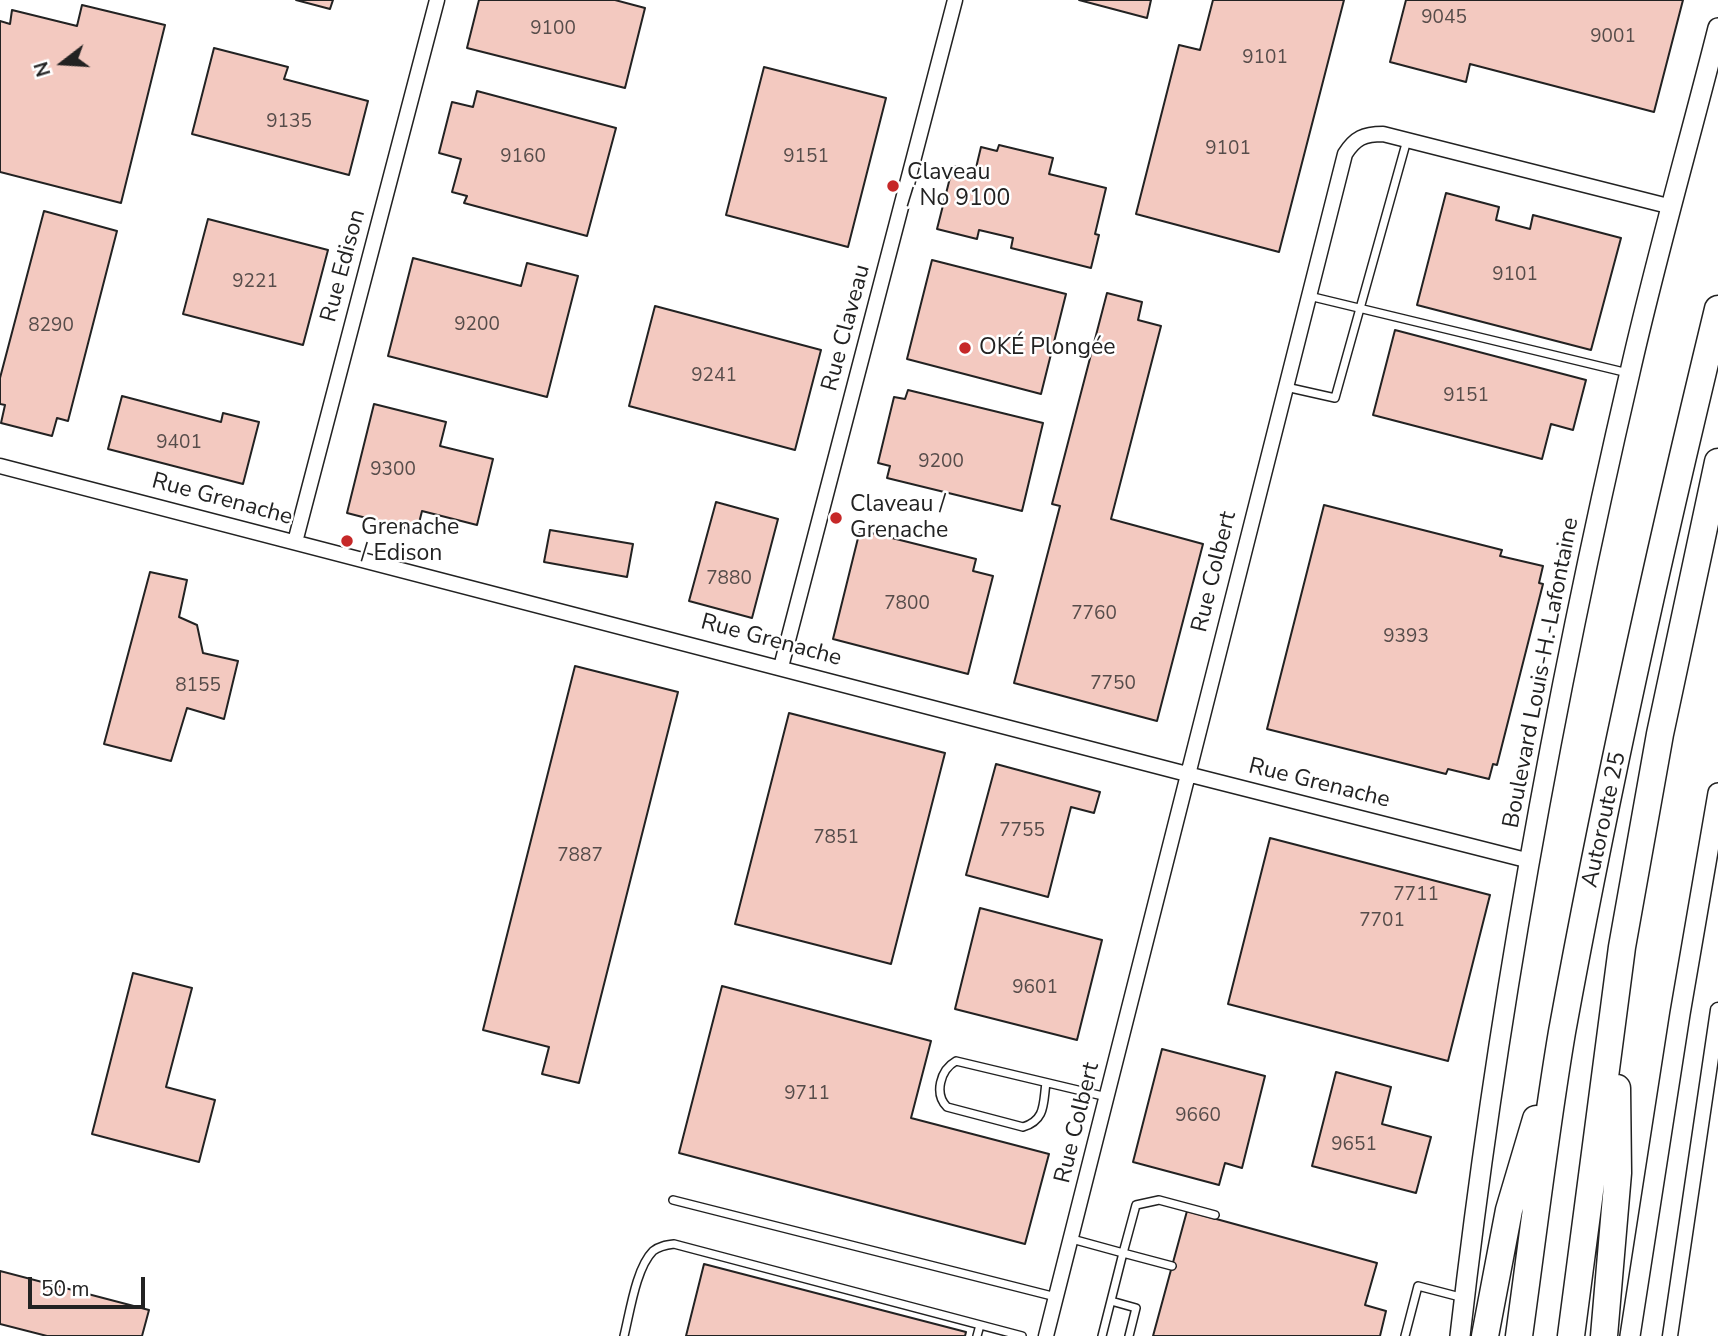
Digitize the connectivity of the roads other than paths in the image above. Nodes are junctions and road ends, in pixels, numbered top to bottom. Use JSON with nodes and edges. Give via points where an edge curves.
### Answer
{"nodes":[{"id":1,"x":436,"y":0,"type":"edge"},
{"id":2,"x":955,"y":0,"type":"edge"},
{"id":3,"x":1718,"y":28,"type":"edge"},
{"id":4,"x":1407,"y":140,"type":"junction"},
{"id":5,"x":1672,"y":207,"type":"junction"},
{"id":6,"x":1309,"y":296,"type":"junction"},
{"id":7,"x":1360,"y":309,"type":"junction"},
{"id":8,"x":1718,"y":309,"type":"edge"},
{"id":9,"x":1629,"y":373,"type":"junction"},
{"id":10,"x":1286,"y":387,"type":"junction"},
{"id":11,"x":1718,"y":462,"type":"edge"},
{"id":12,"x":0,"y":466,"type":"edge"},
{"id":13,"x":295,"y":542,"type":"junction"},
{"id":14,"x":781,"y":667,"type":"junction"},
{"id":15,"x":1187,"y":774,"type":"junction"},
{"id":16,"x":1718,"y":793,"type":"edge"},
{"id":17,"x":1716,"y":818,"type":"edge"},
{"id":18,"x":1530,"y":861,"type":"junction"},
{"id":19,"x":1616,"y":985,"type":"junction"},
{"id":20,"x":1718,"y":1010,"type":"edge"},
{"id":21,"x":1562,"y":1034,"type":"junction"},
{"id":22,"x":1046,"y":1083,"type":"junction"},
{"id":23,"x":1108,"y":1097,"type":"junction"},
{"id":24,"x":673,"y":1200,"type":"dead end"},
{"id":25,"x":1215,"y":1215,"type":"dead end"},
{"id":26,"x":1072,"y":1239,"type":"junction"},
{"id":27,"x":1123,"y":1254,"type":"junction"},
{"id":28,"x":1171,"y":1266,"type":"dead end"},
{"id":29,"x":1056,"y":1298,"type":"junction"},
{"id":30,"x":1464,"y":1298,"type":"junction"},
{"id":31,"x":1111,"y":1301,"type":"junction"},
{"id":32,"x":980,"y":1325,"type":"junction"},
{"id":33,"x":624,"y":1336,"type":"edge"},
{"id":34,"x":977,"y":1336,"type":"edge"},
{"id":35,"x":1022,"y":1336,"type":"edge"},
{"id":36,"x":1046,"y":1336,"type":"edge"},
{"id":37,"x":1102,"y":1336,"type":"edge"},
{"id":38,"x":1129,"y":1336,"type":"edge"},
{"id":39,"x":1405,"y":1336,"type":"edge"},
{"id":40,"x":1460,"y":1336,"type":"edge"},
{"id":41,"x":1485,"y":1336,"type":"edge"},
{"id":42,"x":1519,"y":1336,"type":"edge"},
{"id":43,"x":1571,"y":1336,"type":"edge"},
{"id":44,"x":1604,"y":1336,"type":"edge"},
{"id":45,"x":1630,"y":1336,"type":"edge"},
{"id":46,"x":1670,"y":1336,"type":"edge"}],
"edges":[{"from":1,"to":13,"type":"street","name":"Rue Edison"},
{"from":2,"to":14,"type":"street","name":"Rue Claveau"},
{"from":3,"to":5,"type":"main road","name":"Boulevard Louis-H.-Lafontaine"},
{"from":4,"to":5,"type":"street","name":"Rue Colbert"},
{"from":4,"to":6,"type":"street","name":"Rue Colbert","via":[[1383,134],[1361,136],[1345,154]]},
{"from":4,"to":7,"type":"lane"},
{"from":5,"to":9,"type":"main road","name":"Boulevard Louis-H.-Lafontaine"},
{"from":6,"to":7,"type":"lane"},
{"from":6,"to":10,"type":"street","name":"Rue Colbert"},
{"from":7,"to":9,"type":"lane"},
{"from":7,"to":10,"type":"lane","via":[[1335,398]]},
{"from":8,"to":21,"type":"highway","name":"Autoroute 25","via":[[1630,697]]},
{"from":9,"to":18,"type":"main road","name":"Boulevard Louis-H.-Lafontaine"},
{"from":10,"to":15,"type":"street","name":"Rue Colbert"},
{"from":11,"to":19,"type":"highway","name":"Autoroute 25","via":[[1660,734]]},
{"from":12,"to":13,"type":"street","name":"Rue Grenache"},
{"from":13,"to":14,"type":"street","name":"Rue Grenache"},
{"from":14,"to":15,"type":"street","name":"Rue Grenache"},
{"from":15,"to":18,"type":"street","name":"Rue Grenache"},
{"from":15,"to":23,"type":"street","name":"Rue Colbert"},
{"from":16,"to":17,"type":"main road"},
{"from":17,"to":45,"type":"main road"},
{"from":18,"to":30,"type":"main road","name":"Boulevard Louis-H.-Lafontaine"},
{"from":19,"to":43,"type":"highway","name":"Autoroute 25"},
{"from":19,"to":44,"type":"highway","via":[[1618,1173]]},
{"from":20,"to":46,"type":"street"},
{"from":21,"to":41,"type":"highway","via":[[1509,1210]]},
{"from":21,"to":42,"type":"highway","name":"Autoroute 25"},
{"from":22,"to":22,"type":"lane","via":[[956,1061],[945,1070],[939,1092],[947,1107],[1023,1127],[1040,1117]]},
{"from":22,"to":23,"type":"lane"},
{"from":23,"to":26,"type":"street","name":"Rue Colbert"},
{"from":24,"to":29,"type":"lane"},
{"from":25,"to":27,"type":"lane","via":[[1159,1200],[1136,1205]]},
{"from":26,"to":27,"type":"lane"},
{"from":26,"to":29,"type":"street","name":"Rue Colbert"},
{"from":27,"to":28,"type":"lane"},
{"from":27,"to":31,"type":"lane"},
{"from":29,"to":36,"type":"street","name":"Rue Colbert"},
{"from":30,"to":39,"type":"lane","via":[[1418,1286]]},
{"from":30,"to":40,"type":"main road","name":"Boulevard Louis-H.-Lafontaine"},
{"from":31,"to":37,"type":"lane"},
{"from":31,"to":38,"type":"lane","via":[[1136,1308]]},
{"from":32,"to":33,"type":"lane","via":[[674,1244],[662,1245],[642,1267]]},
{"from":32,"to":34,"type":"lane"},
{"from":32,"to":35,"type":"lane"}]}
